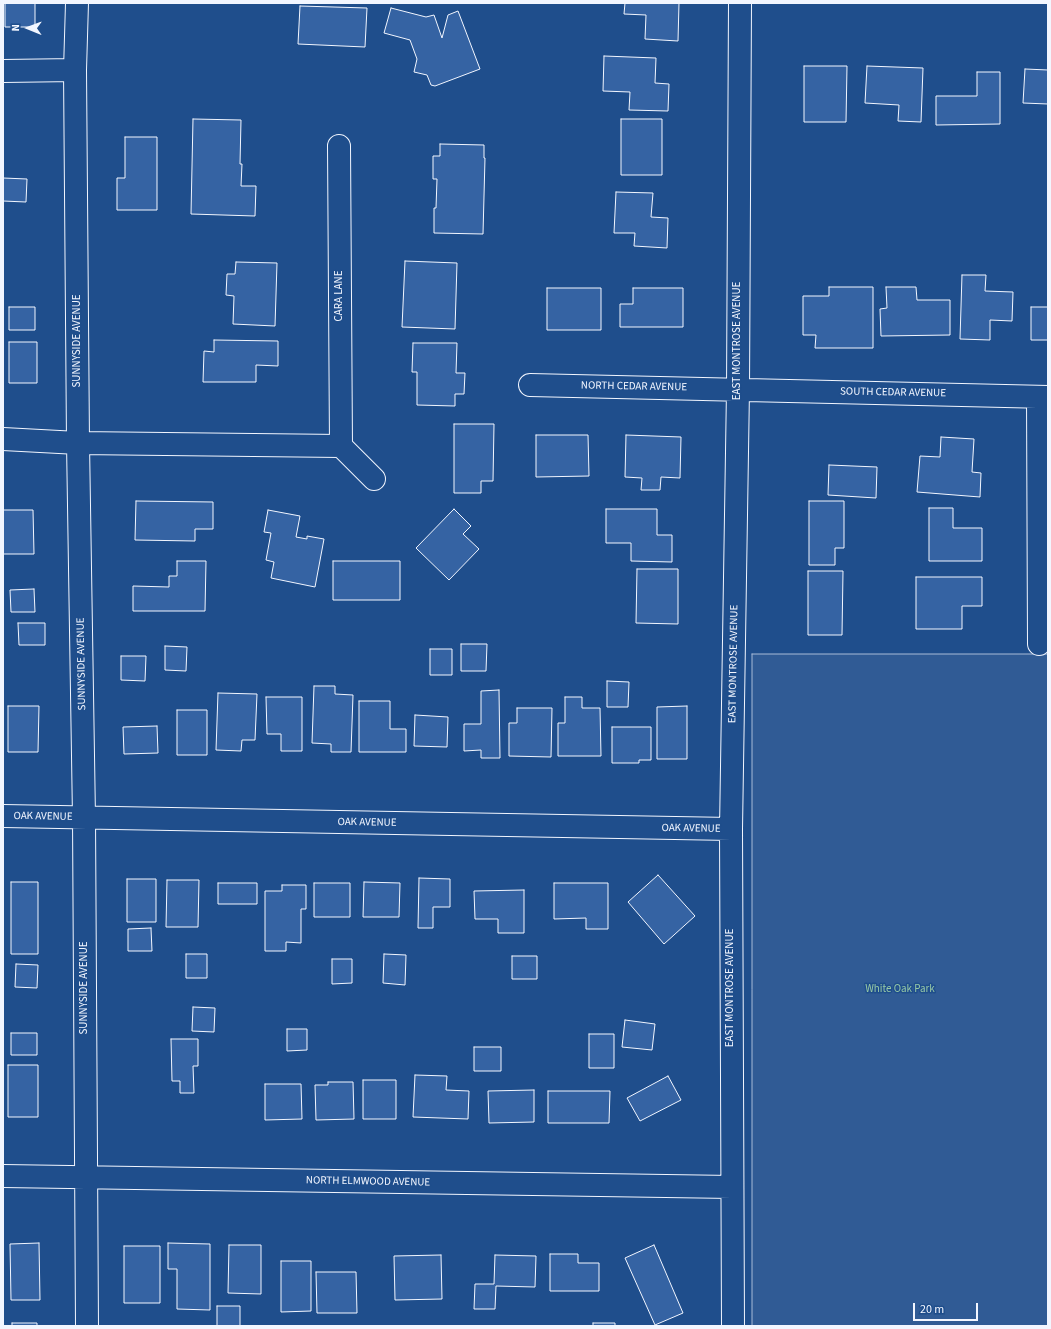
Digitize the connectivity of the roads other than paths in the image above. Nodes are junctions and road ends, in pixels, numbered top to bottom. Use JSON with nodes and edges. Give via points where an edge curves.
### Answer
{"nodes":[{"id":1,"x":77,"y":3,"type":"edge"},
{"id":2,"x":740,"y":3,"type":"edge"},
{"id":3,"x":76,"y":70,"type":"junction"},
{"id":4,"x":3,"y":71,"type":"edge"},
{"id":5,"x":339,"y":146,"type":"dead end"},
{"id":6,"x":530,"y":385,"type":"dead end"},
{"id":7,"x":738,"y":389,"type":"junction"},
{"id":8,"x":1043,"y":397,"type":"edge"},
{"id":9,"x":3,"y":439,"type":"edge"},
{"id":10,"x":78,"y":443,"type":"junction"},
{"id":11,"x":341,"y":446,"type":"junction"},
{"id":12,"x":374,"y":479,"type":"dead end"},
{"id":13,"x":1039,"y":644,"type":"dead end"},
{"id":14,"x":3,"y":816,"type":"edge"},
{"id":15,"x":84,"y":818,"type":"junction"},
{"id":16,"x":731,"y":829,"type":"junction"},
{"id":17,"x":3,"y":1176,"type":"edge"},
{"id":18,"x":86,"y":1178,"type":"junction"},
{"id":19,"x":732,"y":1187,"type":"junction"},
{"id":20,"x":88,"y":1326,"type":"edge"},
{"id":21,"x":733,"y":1326,"type":"edge"}],
"edges":[{"from":1,"to":3,"type":"street","name":"SUNNYSIDE AVENUE"},
{"from":2,"to":7,"type":"street","name":"EAST MONTROSE AVENUE"},
{"from":3,"to":4,"type":"street"},
{"from":3,"to":10,"type":"street","name":"SUNNYSIDE AVENUE"},
{"from":5,"to":11,"type":"street","name":"CARA LANE"},
{"from":6,"to":7,"type":"street","name":"NORTH CEDAR AVENUE"},
{"from":7,"to":8,"type":"street","name":"SOUTH CEDAR AVENUE"},
{"from":7,"to":16,"type":"street","name":"EAST MONTROSE AVENUE"},
{"from":8,"to":13,"type":"street"},
{"from":9,"to":10,"type":"street"},
{"from":10,"to":11,"type":"street"},
{"from":10,"to":15,"type":"street","name":"SUNNYSIDE AVENUE"},
{"from":11,"to":12,"type":"street"},
{"from":14,"to":15,"type":"street","name":"OAK AVENUE"},
{"from":15,"to":16,"type":"street","name":"OAK AVENUE"},
{"from":15,"to":18,"type":"street","name":"SUNNYSIDE AVENUE"},
{"from":16,"to":19,"type":"street","name":"EAST MONTROSE AVENUE"},
{"from":17,"to":18,"type":"street","name":"NORTH ELMWOOD AVENUE"},
{"from":18,"to":19,"type":"street","name":"NORTH ELMWOOD AVENUE"},
{"from":18,"to":20,"type":"street","name":"SUNNYSIDE AVENUE"},
{"from":19,"to":21,"type":"street","name":"EAST MONTROSE AVENUE"}]}
